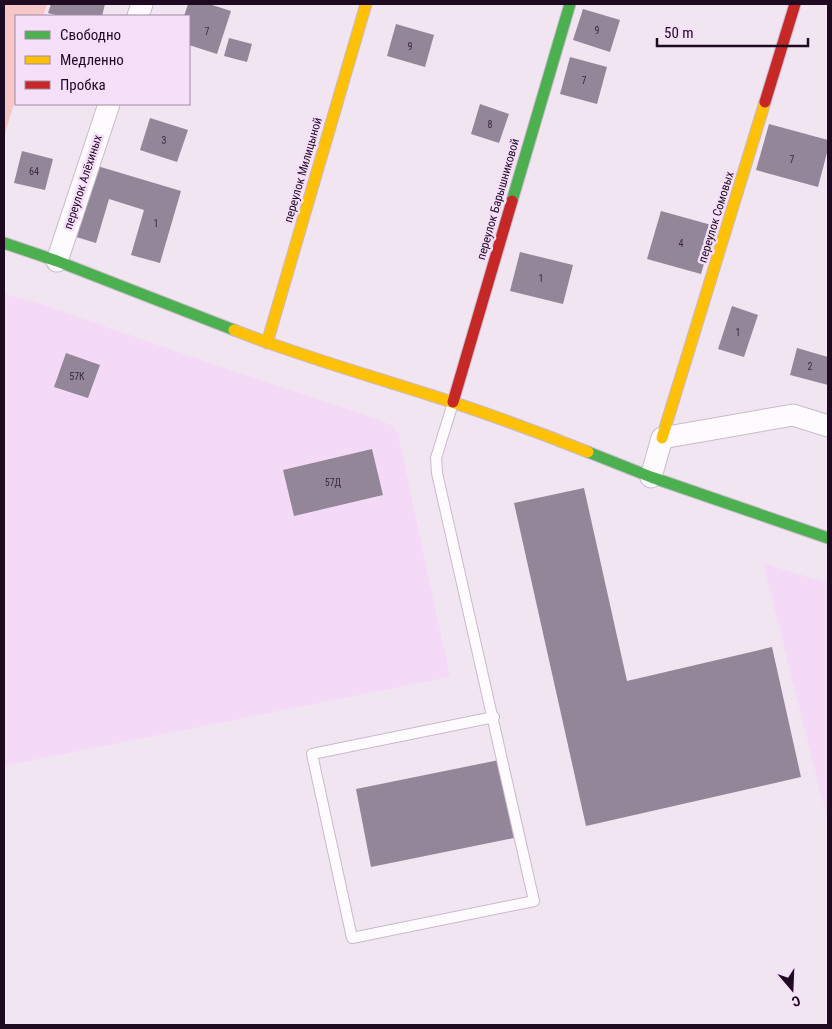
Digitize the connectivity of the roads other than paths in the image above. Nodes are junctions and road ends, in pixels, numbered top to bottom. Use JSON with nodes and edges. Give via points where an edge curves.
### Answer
{"nodes":[{"id":1,"x":366,"y":4,"type":"edge"},
{"id":2,"x":570,"y":4,"type":"edge"},
{"id":3,"x":796,"y":4,"type":"edge"},
{"id":4,"x":109,"y":105,"type":"edge"},
{"id":5,"x":4,"y":243,"type":"edge"},
{"id":6,"x":57,"y":261,"type":"junction"},
{"id":7,"x":267,"y":343,"type":"junction"},
{"id":8,"x":453,"y":402,"type":"junction"},
{"id":9,"x":828,"y":426,"type":"edge"},
{"id":10,"x":662,"y":438,"type":"junction"},
{"id":11,"x":651,"y":477,"type":"junction"},
{"id":12,"x":828,"y":538,"type":"edge"},
{"id":13,"x":494,"y":717,"type":"junction"}],
"edges":[{"from":1,"to":7,"type":"street","name":"переулок Милицыной"},
{"from":2,"to":8,"type":"street","name":"переулок Барышниковой"},
{"from":3,"to":10,"type":"street","name":"переулок Сомовых"},
{"from":4,"to":6,"type":"street","name":"переулок Алёхиных"},
{"from":5,"to":6,"type":"street"},
{"from":6,"to":7,"type":"street"},
{"from":7,"to":8,"type":"street"},
{"from":8,"to":11,"type":"street"},
{"from":8,"to":13,"type":"lane","via":[[436,458]]},
{"from":9,"to":10,"type":"street","via":[[793,415]]},
{"from":10,"to":11,"type":"street"},
{"from":11,"to":12,"type":"street"},
{"from":13,"to":13,"type":"lane","via":[[534,901],[352,938],[312,754]]}]}
